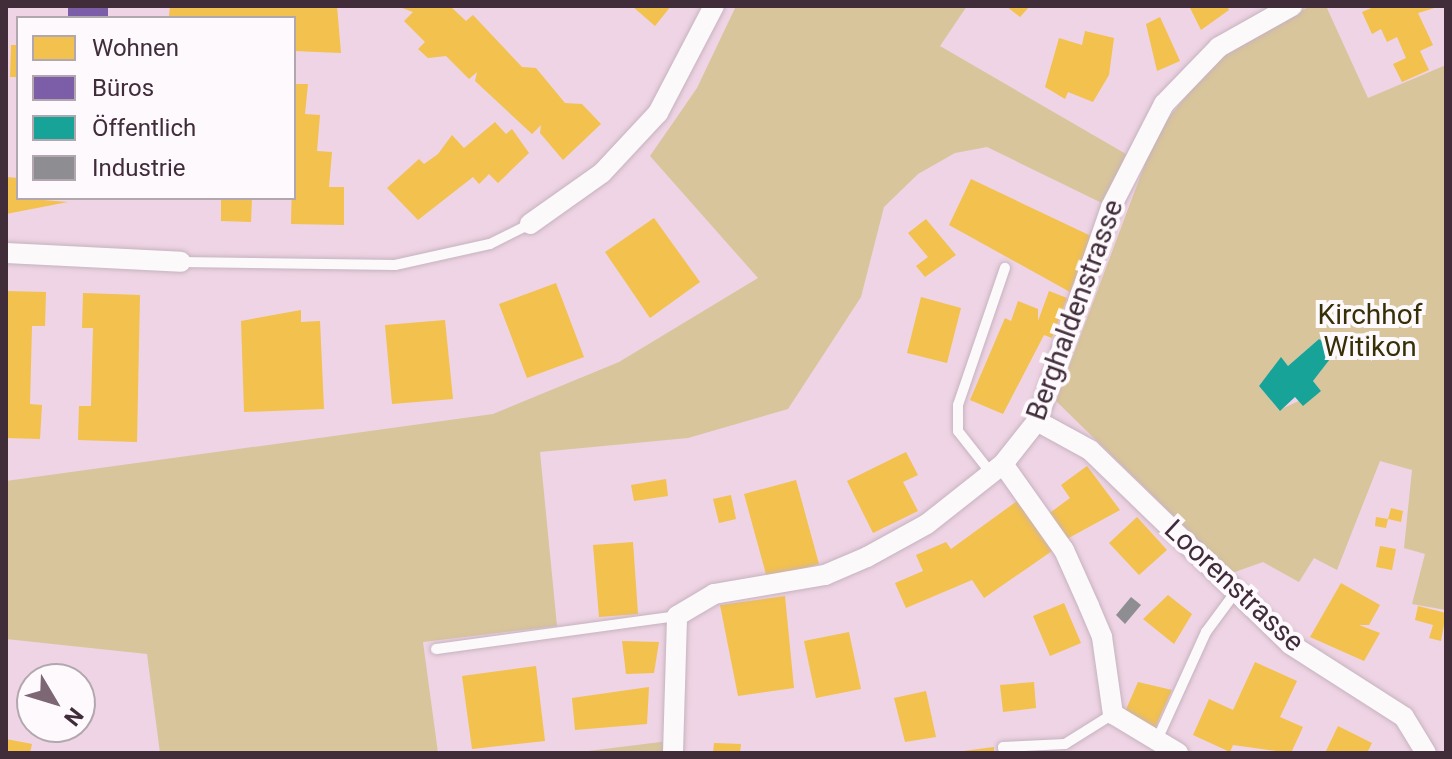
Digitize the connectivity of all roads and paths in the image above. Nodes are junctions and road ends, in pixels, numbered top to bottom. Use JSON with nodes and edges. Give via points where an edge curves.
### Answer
{"nodes":[{"id":1,"x":714,"y":6,"type":"edge"},
{"id":2,"x":1292,"y":6,"type":"edge"},
{"id":3,"x":1263,"y":13,"type":"edge"},
{"id":4,"x":530,"y":224,"type":"joint"},
{"id":5,"x":6,"y":253,"type":"edge"},
{"id":6,"x":181,"y":262,"type":"joint"},
{"id":7,"x":1005,"y":268,"type":"dead end"},
{"id":8,"x":1037,"y":421,"type":"junction"},
{"id":9,"x":997,"y":469,"type":"junction"},
{"id":10,"x":1234,"y":594,"type":"junction"},
{"id":11,"x":677,"y":616,"type":"junction"},
{"id":12,"x":436,"y":649,"type":"dead end"},
{"id":13,"x":1113,"y":714,"type":"junction"},
{"id":14,"x":1157,"y":740,"type":"junction"},
{"id":15,"x":1065,"y":748,"type":"edge"},
{"id":16,"x":1004,"y":750,"type":"edge"},
{"id":17,"x":673,"y":753,"type":"edge"},
{"id":18,"x":1178,"y":753,"type":"edge"},
{"id":19,"x":1426,"y":753,"type":"edge"}],
"edges":[{"from":1,"to":4,"type":"street","via":[[675,87],[638,137]]},
{"from":2,"to":3,"type":"street","name":"Berghaldenstrasse"},
{"from":3,"to":8,"type":"street","name":"Berghaldenstrasse","via":[[1196,65],[1148,129],[1111,207]]},
{"from":4,"to":6,"type":"lane","via":[[478,248],[395,265]]},
{"from":5,"to":6,"type":"street"},
{"from":7,"to":9,"type":"lane","via":[[958,405],[958,431]]},
{"from":8,"to":9,"type":"street","name":"Berghaldenstrasse"},
{"from":8,"to":10,"type":"street","name":"Loorenstrasse","via":[[1090,450]]},
{"from":9,"to":11,"type":"street","name":"Berghaldenstrasse","via":[[927,524],[867,557],[825,575],[714,594]]},
{"from":9,"to":13,"type":"street","via":[[1064,550],[1102,637]]},
{"from":10,"to":14,"type":"lane","via":[[1206,632]]},
{"from":10,"to":19,"type":"street","name":"Loorenstrasse","via":[[1290,644],[1404,717]]},
{"from":11,"to":12,"type":"lane"},
{"from":11,"to":17,"type":"street"},
{"from":13,"to":14,"type":"street"},
{"from":13,"to":15,"type":"lane"},
{"from":14,"to":18,"type":"street"},
{"from":15,"to":16,"type":"lane"}]}
